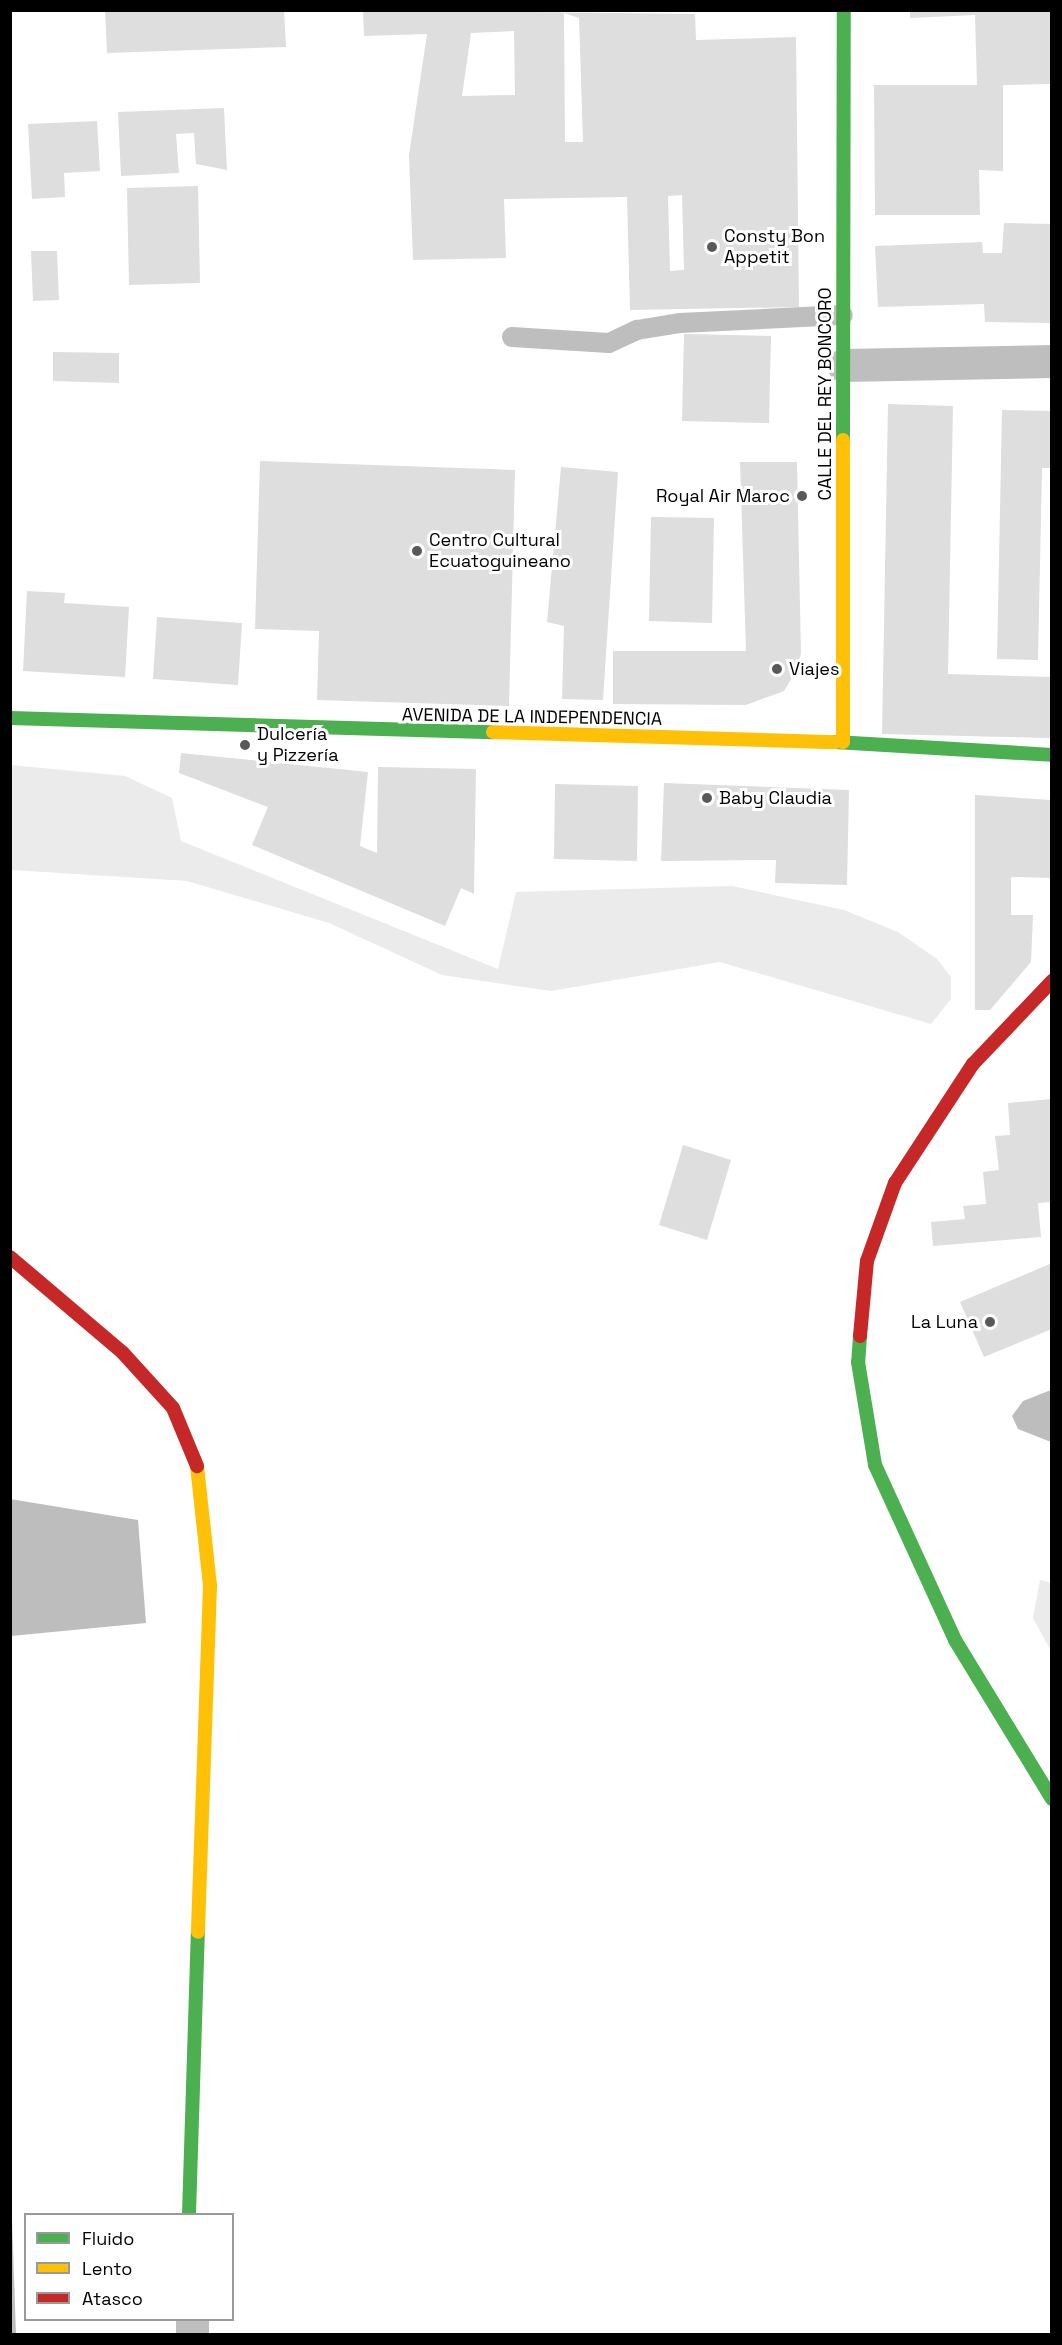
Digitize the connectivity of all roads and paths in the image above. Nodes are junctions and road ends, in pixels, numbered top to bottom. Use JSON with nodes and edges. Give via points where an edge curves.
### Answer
{"nodes":[{"id":1,"x":844,"y":10,"type":"edge"},
{"id":2,"x":843,"y":315,"type":"junction"},
{"id":3,"x":512,"y":337,"type":"dead end"},
{"id":4,"x":1052,"y":361,"type":"edge"},
{"id":5,"x":843,"y":365,"type":"junction"},
{"id":6,"x":10,"y":718,"type":"edge"},
{"id":7,"x":843,"y":742,"type":"junction"},
{"id":8,"x":1052,"y":754,"type":"edge"},
{"id":9,"x":1052,"y":981,"type":"edge"},
{"id":10,"x":10,"y":1257,"type":"edge"},
{"id":11,"x":1052,"y":1798,"type":"edge"},
{"id":12,"x":189,"y":2213,"type":"edge"}],
"edges":[{"from":1,"to":2,"type":"street","name":"CALLE DEL REY BONCORO"},
{"from":2,"to":3,"type":"lane","via":[[680,322],[637,330],[609,343]]},
{"from":2,"to":5,"type":"street","name":"CALLE DEL REY BONCORO"},
{"from":4,"to":5,"type":"street"},
{"from":5,"to":7,"type":"street","name":"CALLE DEL REY BONCORO"},
{"from":6,"to":7,"type":"street","name":"AVENIDA DE LA INDEPENDENCIA"},
{"from":7,"to":8,"type":"street","name":"AVENIDA DE LA INDEPENDENCIA"},
{"from":9,"to":11,"type":"street","via":[[973,1064],[895,1183],[867,1261],[858,1362],[875,1464],[955,1640]]},
{"from":10,"to":12,"type":"street","via":[[123,1353],[173,1408],[202,1478],[210,1586]]}]}
